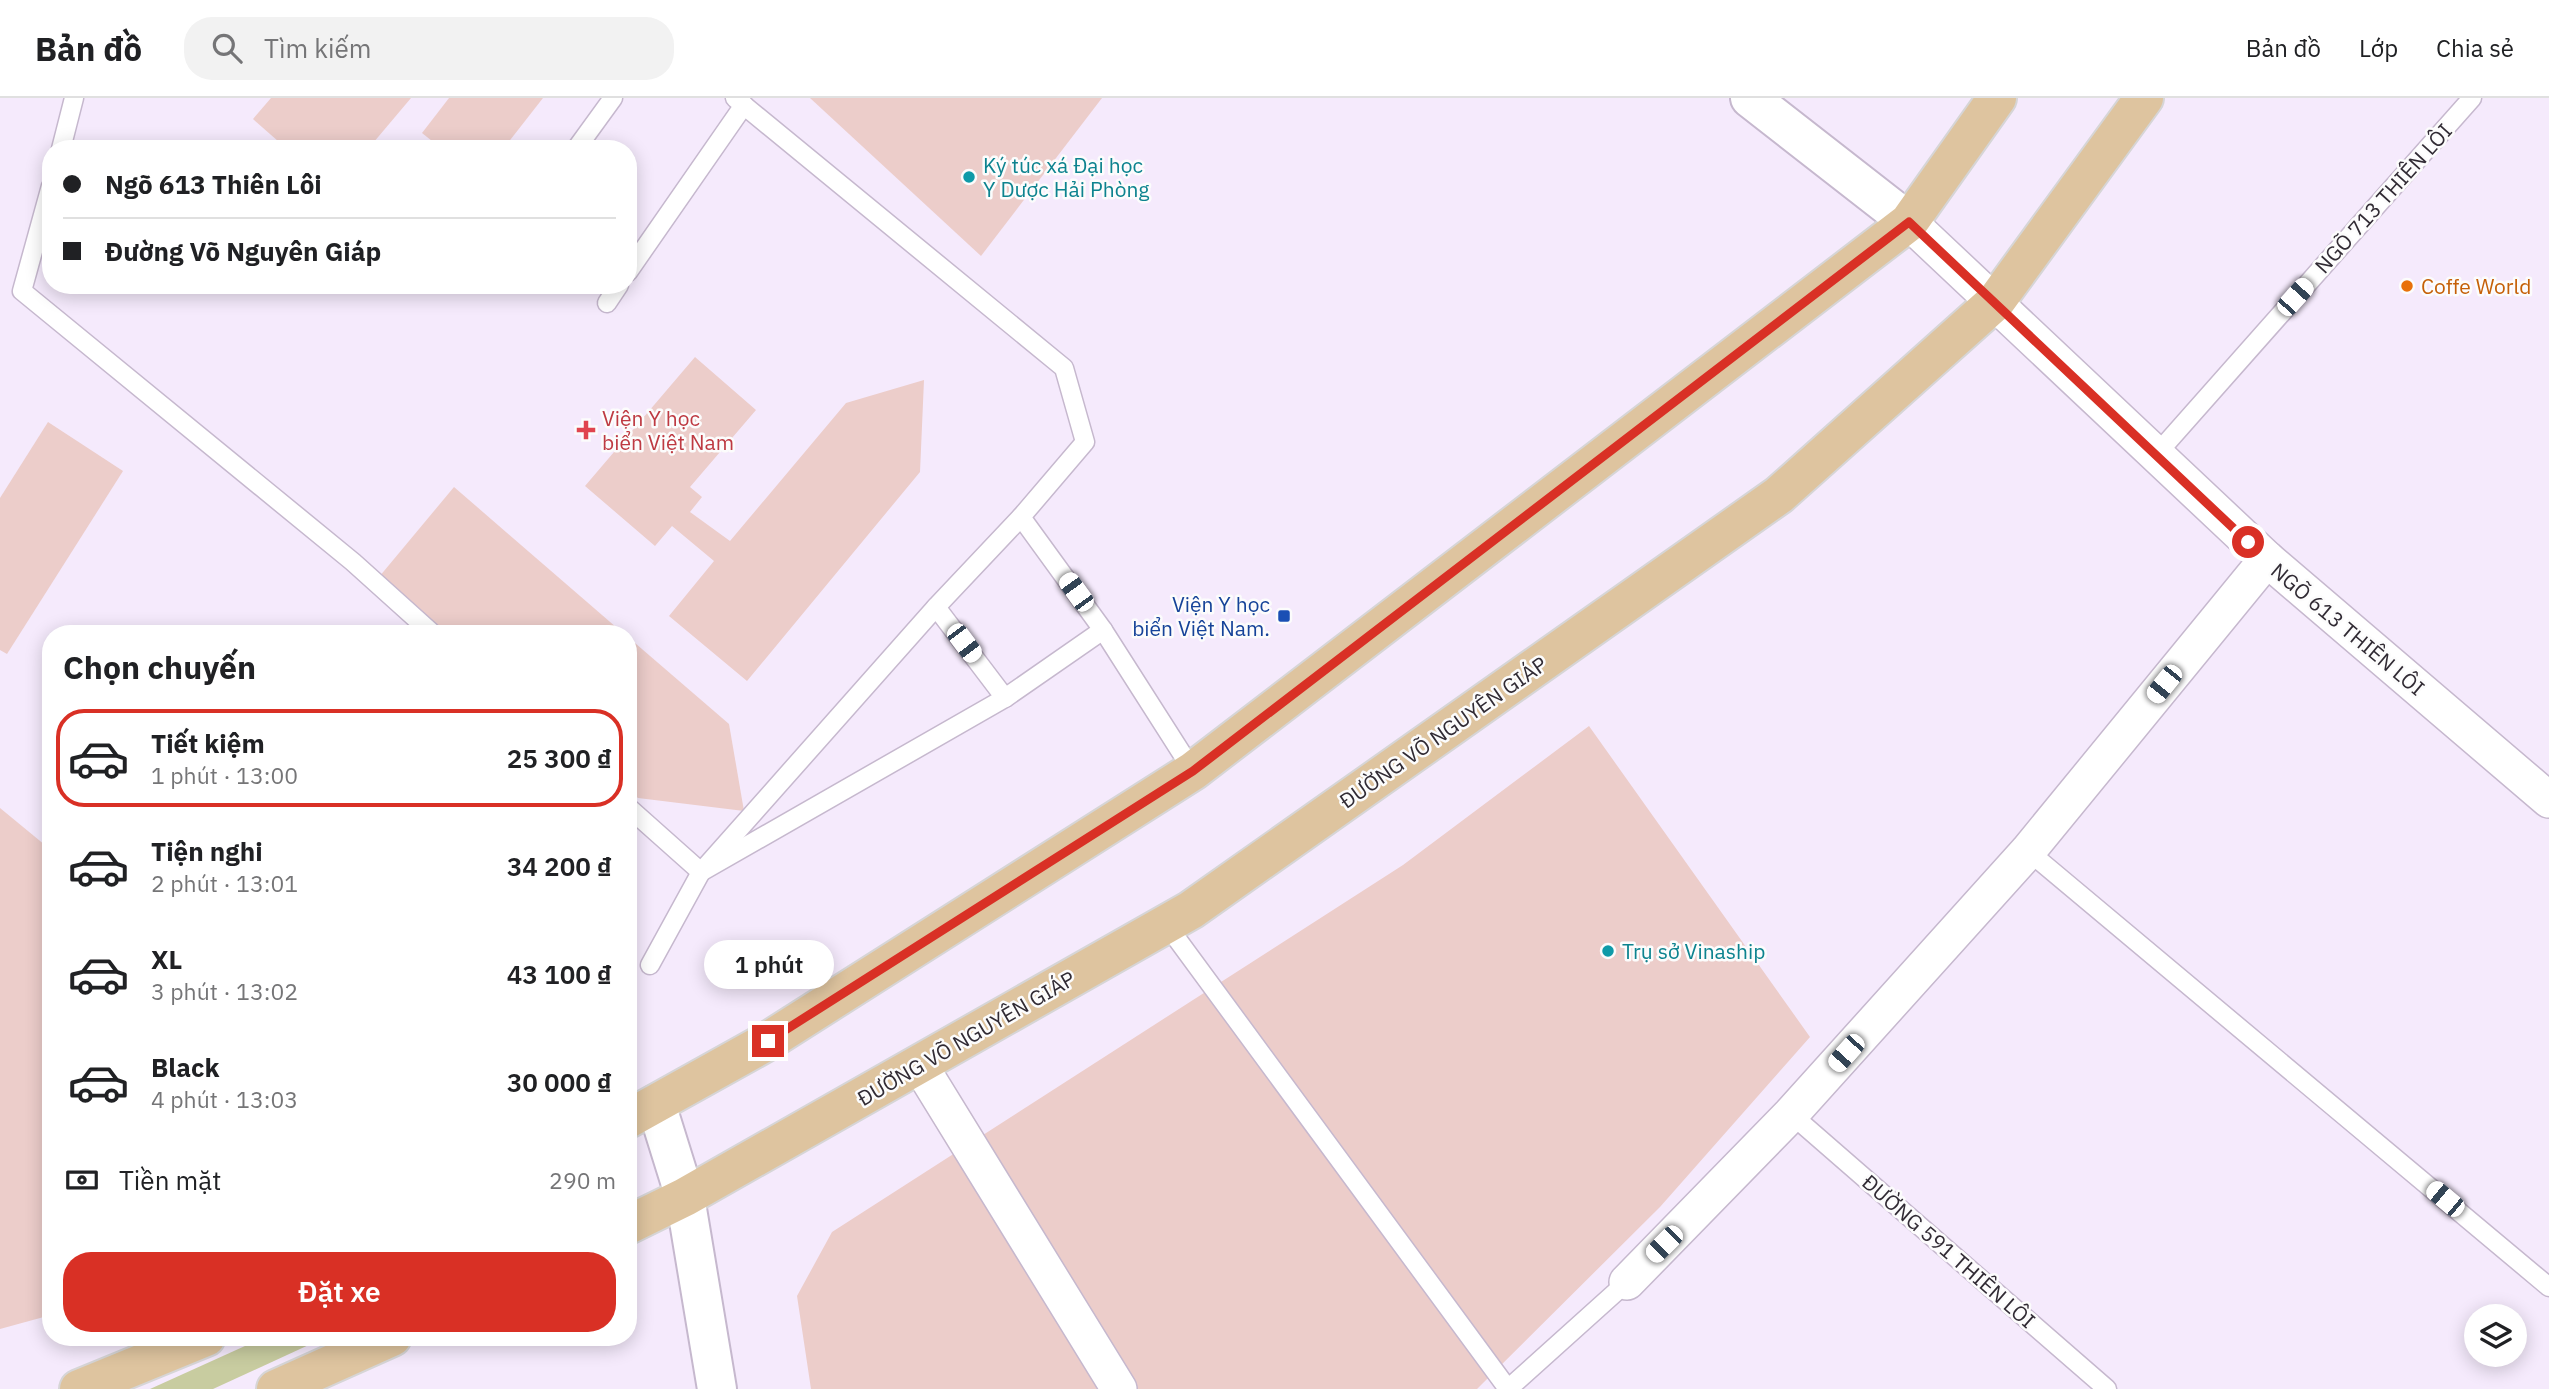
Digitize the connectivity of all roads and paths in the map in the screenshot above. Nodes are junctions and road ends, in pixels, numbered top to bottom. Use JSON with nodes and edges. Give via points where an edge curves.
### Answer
{"nodes":[{"id":1,"x":75,"y":98,"type":"edge"},
{"id":2,"x":613,"y":98,"type":"edge"},
{"id":3,"x":1750,"y":98,"type":"edge"},
{"id":4,"x":1997,"y":98,"type":"edge"},
{"id":5,"x":2144,"y":98,"type":"edge"},
{"id":6,"x":2472,"y":98,"type":"edge"},
{"id":7,"x":739,"y":101,"type":"edge"},
{"id":8,"x":63,"y":140,"type":"edge"},
{"id":9,"x":583,"y":140,"type":"edge"},
{"id":10,"x":42,"y":219,"type":"edge"},
{"id":11,"x":1909,"y":222,"type":"junction"},
{"id":12,"x":637,"y":258,"type":"edge"},
{"id":13,"x":613,"y":294,"type":"edge"},
{"id":14,"x":1996,"y":300,"type":"junction"},
{"id":15,"x":607,"y":303,"type":"dead end"},
{"id":16,"x":2155,"y":456,"type":"junction"},
{"id":17,"x":1021,"y":517,"type":"junction"},
{"id":18,"x":2267,"y":559,"type":"junction"},
{"id":19,"x":936,"y":607,"type":"junction"},
{"id":20,"x":423,"y":625,"type":"edge"},
{"id":21,"x":1103,"y":630,"type":"junction"},
{"id":22,"x":1005,"y":698,"type":"junction"},
{"id":23,"x":1193,"y":771,"type":"junction"},
{"id":24,"x":2549,"y":800,"type":"edge"},
{"id":25,"x":637,"y":815,"type":"edge"},
{"id":26,"x":2028,"y":851,"type":"junction"},
{"id":27,"x":701,"y":872,"type":"junction"},
{"id":28,"x":1166,"y":924,"type":"junction"},
{"id":29,"x":650,"y":965,"type":"dead end"},
{"id":30,"x":919,"y":1064,"type":"junction"},
{"id":31,"x":642,"y":1112,"type":"edge"},
{"id":32,"x":1791,"y":1114,"type":"junction"},
{"id":33,"x":685,"y":1197,"type":"junction"},
{"id":34,"x":637,"y":1221,"type":"edge"},
{"id":35,"x":1627,"y":1282,"type":"joint"},
{"id":36,"x":2549,"y":1287,"type":"edge"},
{"id":37,"x":184,"y":1346,"type":"edge"},
{"id":38,"x":372,"y":1346,"type":"edge"},
{"id":39,"x":79,"y":1389,"type":"edge"},
{"id":40,"x":276,"y":1389,"type":"edge"},
{"id":41,"x":717,"y":1389,"type":"edge"},
{"id":42,"x":1119,"y":1389,"type":"edge"},
{"id":43,"x":1508,"y":1389,"type":"edge"},
{"id":44,"x":2106,"y":1389,"type":"edge"}],
"edges":[{"from":1,"to":8,"type":"lane"},
{"from":2,"to":9,"type":"lane"},
{"from":3,"to":11,"type":"street"},
{"from":4,"to":11,"type":"main road"},
{"from":5,"to":14,"type":"main road","name":"ĐƯỜNG VÕ NGUYÊN GIÁP"},
{"from":6,"to":16,"type":"lane","name":"NGÕ 713 THIÊN LÔI"},
{"from":7,"to":12,"type":"lane"},
{"from":7,"to":17,"type":"lane","via":[[1064,368],[1085,442]]},
{"from":10,"to":20,"type":"lane","via":[[22,291],[353,562]]},
{"from":11,"to":14,"type":"street","name":"NGÕ 613 THIÊN LÔI"},
{"from":11,"to":23,"type":"main road"},
{"from":13,"to":15,"type":"lane"},
{"from":14,"to":16,"type":"street","name":"NGÕ 613 THIÊN LÔI"},
{"from":14,"to":28,"type":"main road","name":"ĐƯỜNG VÕ NGUYÊN GIÁP","via":[[1779,495]]},
{"from":16,"to":18,"type":"street","name":"NGÕ 613 THIÊN LÔI"},
{"from":17,"to":19,"type":"lane"},
{"from":17,"to":21,"type":"lane"},
{"from":18,"to":24,"type":"street","name":"NGÕ 613 THIÊN LÔI"},
{"from":18,"to":26,"type":"street"},
{"from":19,"to":22,"type":"lane"},
{"from":19,"to":27,"type":"lane"},
{"from":21,"to":22,"type":"lane"},
{"from":21,"to":23,"type":"lane"},
{"from":22,"to":27,"type":"lane"},
{"from":23,"to":31,"type":"main road","via":[[768,1041]]},
{"from":25,"to":27,"type":"lane"},
{"from":26,"to":32,"type":"street"},
{"from":26,"to":36,"type":"lane"},
{"from":27,"to":29,"type":"lane"},
{"from":28,"to":30,"type":"main road","name":"ĐƯỜNG VÕ NGUYÊN GIÁP"},
{"from":28,"to":43,"type":"lane"},
{"from":30,"to":33,"type":"main road","name":"ĐƯỜNG VÕ NGUYÊN GIÁP"},
{"from":30,"to":42,"type":"street"},
{"from":31,"to":33,"type":"street"},
{"from":32,"to":35,"type":"street"},
{"from":32,"to":44,"type":"lane","name":"ĐƯỜNG 591 THIÊN LÔI"},
{"from":33,"to":34,"type":"main road","name":"ĐƯỜNG VÕ NGUYÊN GIÁP"},
{"from":33,"to":41,"type":"street"},
{"from":35,"to":43,"type":"lane"},
{"from":37,"to":39,"type":"main road"},
{"from":38,"to":40,"type":"main road"}]}
